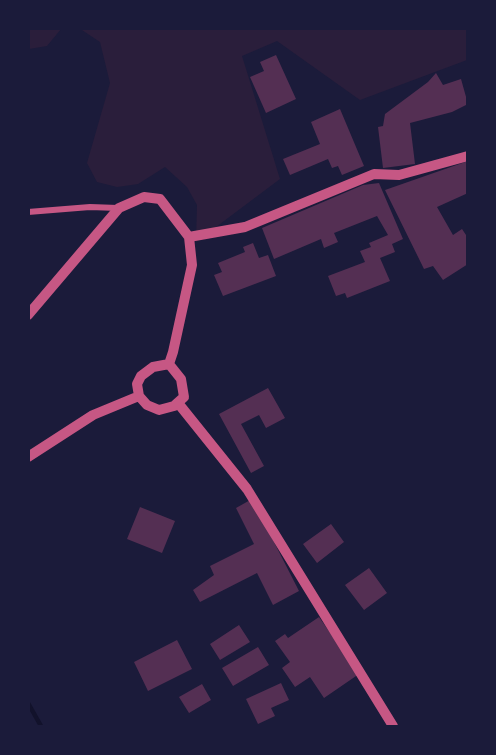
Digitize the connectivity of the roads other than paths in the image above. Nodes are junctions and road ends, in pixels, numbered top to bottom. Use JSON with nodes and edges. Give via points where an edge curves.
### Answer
{"nodes":[{"id":1,"x":468,"y":156,"type":"edge"},
{"id":2,"x":119,"y":208,"type":"junction"},
{"id":3,"x":28,"y":212,"type":"edge"},
{"id":4,"x":189,"y":237,"type":"junction"},
{"id":5,"x":28,"y":315,"type":"edge"},
{"id":6,"x":169,"y":364,"type":"junction"},
{"id":7,"x":139,"y":396,"type":"junction"},
{"id":8,"x":178,"y":403,"type":"junction"},
{"id":9,"x":28,"y":457,"type":"edge"},
{"id":10,"x":393,"y":726,"type":"edge"}],
"edges":[{"from":1,"to":4,"type":"street","via":[[399,175],[374,174],[245,227]]},
{"from":2,"to":3,"type":"street"},
{"from":2,"to":4,"type":"street","via":[[144,197],[160,199]]},
{"from":2,"to":5,"type":"street"},
{"from":4,"to":6,"type":"street","via":[[192,265]]},
{"from":6,"to":7,"type":"street","via":[[153,367],[141,376],[137,384]]},
{"from":6,"to":8,"type":"street","via":[[183,386],[183,397]]},
{"from":7,"to":8,"type":"street","via":[[159,410]]},
{"from":7,"to":9,"type":"street","via":[[93,415]]},
{"from":8,"to":10,"type":"street","via":[[247,489]]}]}
